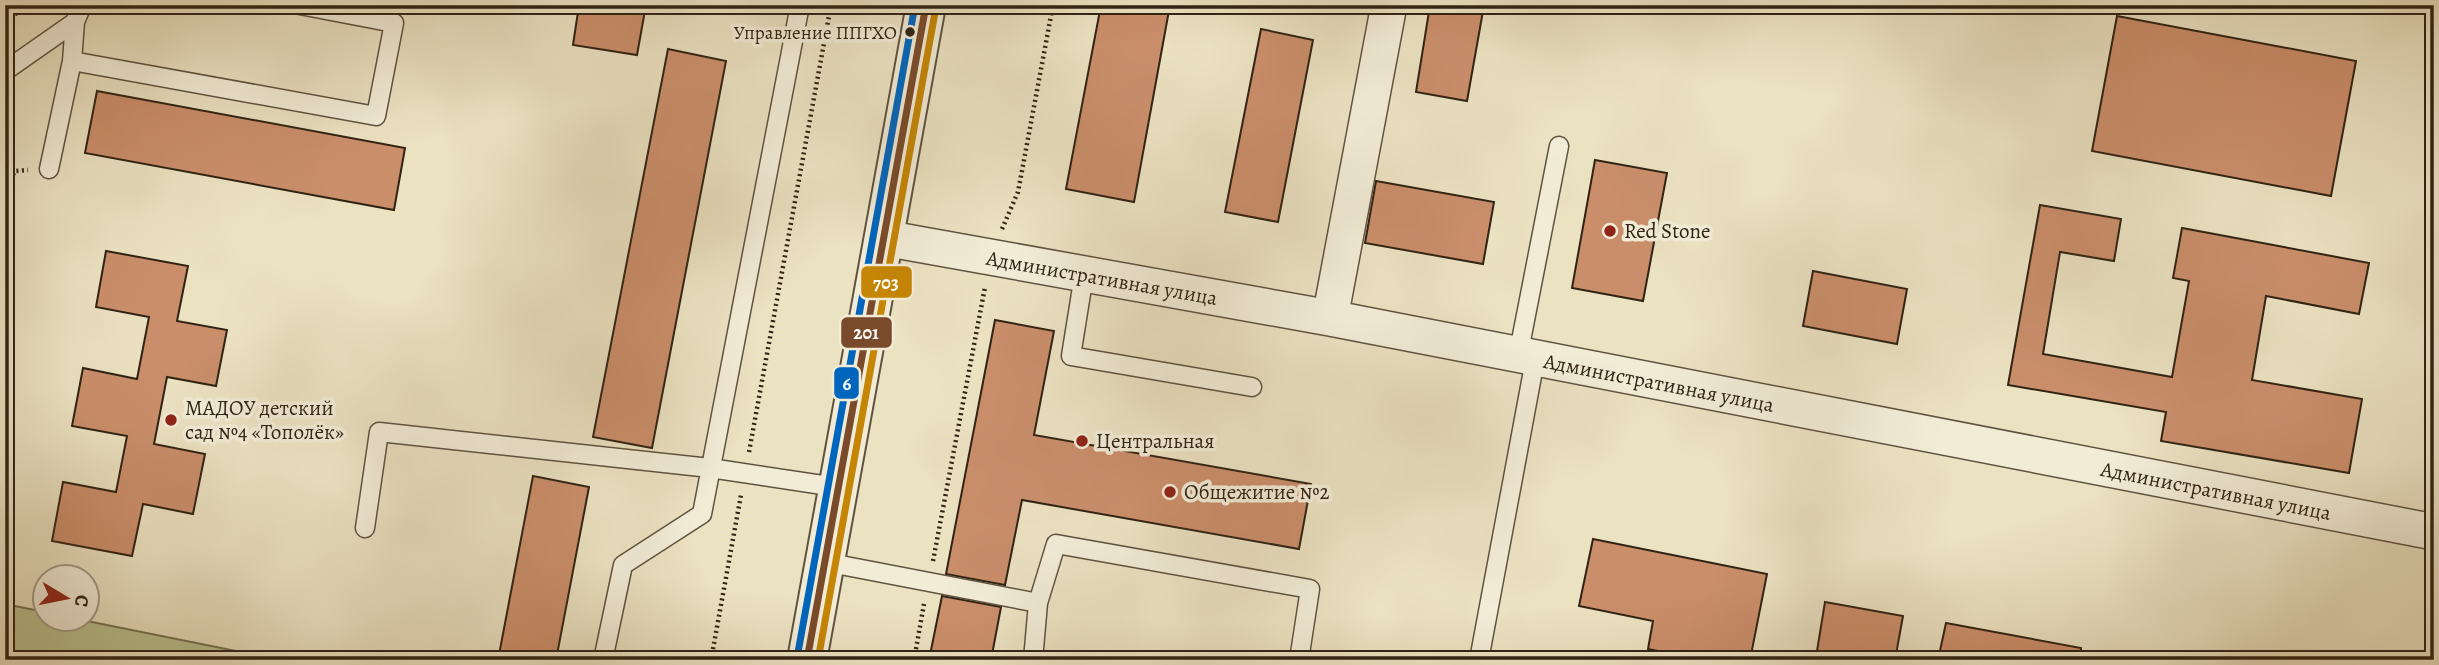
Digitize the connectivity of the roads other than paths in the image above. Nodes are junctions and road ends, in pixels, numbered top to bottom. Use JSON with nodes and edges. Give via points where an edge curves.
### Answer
{"nodes":[{"id":1,"x":300,"y":5,"type":"edge"},
{"id":2,"x":800,"y":5,"type":"edge"},
{"id":3,"x":926,"y":5,"type":"edge"},
{"id":4,"x":1389,"y":5,"type":"edge"},
{"id":5,"x":79,"y":14,"type":"edge"},
{"id":6,"x":72,"y":61,"type":"junction"},
{"id":7,"x":5,"y":71,"type":"edge"},
{"id":8,"x":1559,"y":146,"type":"dead end"},
{"id":9,"x":49,"y":169,"type":"road end"},
{"id":10,"x":884,"y":238,"type":"junction"},
{"id":11,"x":1084,"y":275,"type":"junction"},
{"id":12,"x":1330,"y":318,"type":"junction"},
{"id":13,"x":1527,"y":358,"type":"junction"},
{"id":14,"x":1251,"y":387,"type":"dead end"},
{"id":15,"x":710,"y":468,"type":"junction"},
{"id":16,"x":836,"y":487,"type":"junction"},
{"id":17,"x":365,"y":528,"type":"dead end"},
{"id":18,"x":2434,"y":532,"type":"edge"},
{"id":19,"x":825,"y":562,"type":"junction"},
{"id":20,"x":1038,"y":603,"type":"junction"},
{"id":21,"x":603,"y":660,"type":"edge"},
{"id":22,"x":807,"y":660,"type":"edge"},
{"id":23,"x":1033,"y":660,"type":"edge"},
{"id":24,"x":1298,"y":660,"type":"edge"},
{"id":25,"x":1479,"y":660,"type":"edge"}],
"edges":[{"from":1,"to":6,"type":"lane","via":[[394,23],[376,116]]},
{"from":2,"to":15,"type":"lane"},
{"from":3,"to":10,"type":"street"},
{"from":4,"to":12,"type":"street"},
{"from":5,"to":6,"type":"lane"},
{"from":5,"to":7,"type":"lane"},
{"from":6,"to":9,"type":"lane"},
{"from":8,"to":13,"type":"lane"},
{"from":10,"to":11,"type":"street","name":"Административная улица"},
{"from":10,"to":16,"type":"street"},
{"from":11,"to":12,"type":"street","name":"Административная улица"},
{"from":11,"to":14,"type":"lane","via":[[1071,356]]},
{"from":12,"to":13,"type":"street","name":"Административная улица"},
{"from":13,"to":18,"type":"street","name":"Административная улица"},
{"from":13,"to":25,"type":"lane"},
{"from":15,"to":16,"type":"lane"},
{"from":15,"to":17,"type":"lane","via":[[379,432]]},
{"from":15,"to":21,"type":"lane","via":[[702,514],[623,565]]},
{"from":16,"to":19,"type":"street"},
{"from":19,"to":20,"type":"lane"},
{"from":19,"to":22,"type":"street"},
{"from":20,"to":23,"type":"lane"},
{"from":20,"to":24,"type":"lane","via":[[1056,544],[1311,589]]}]}
